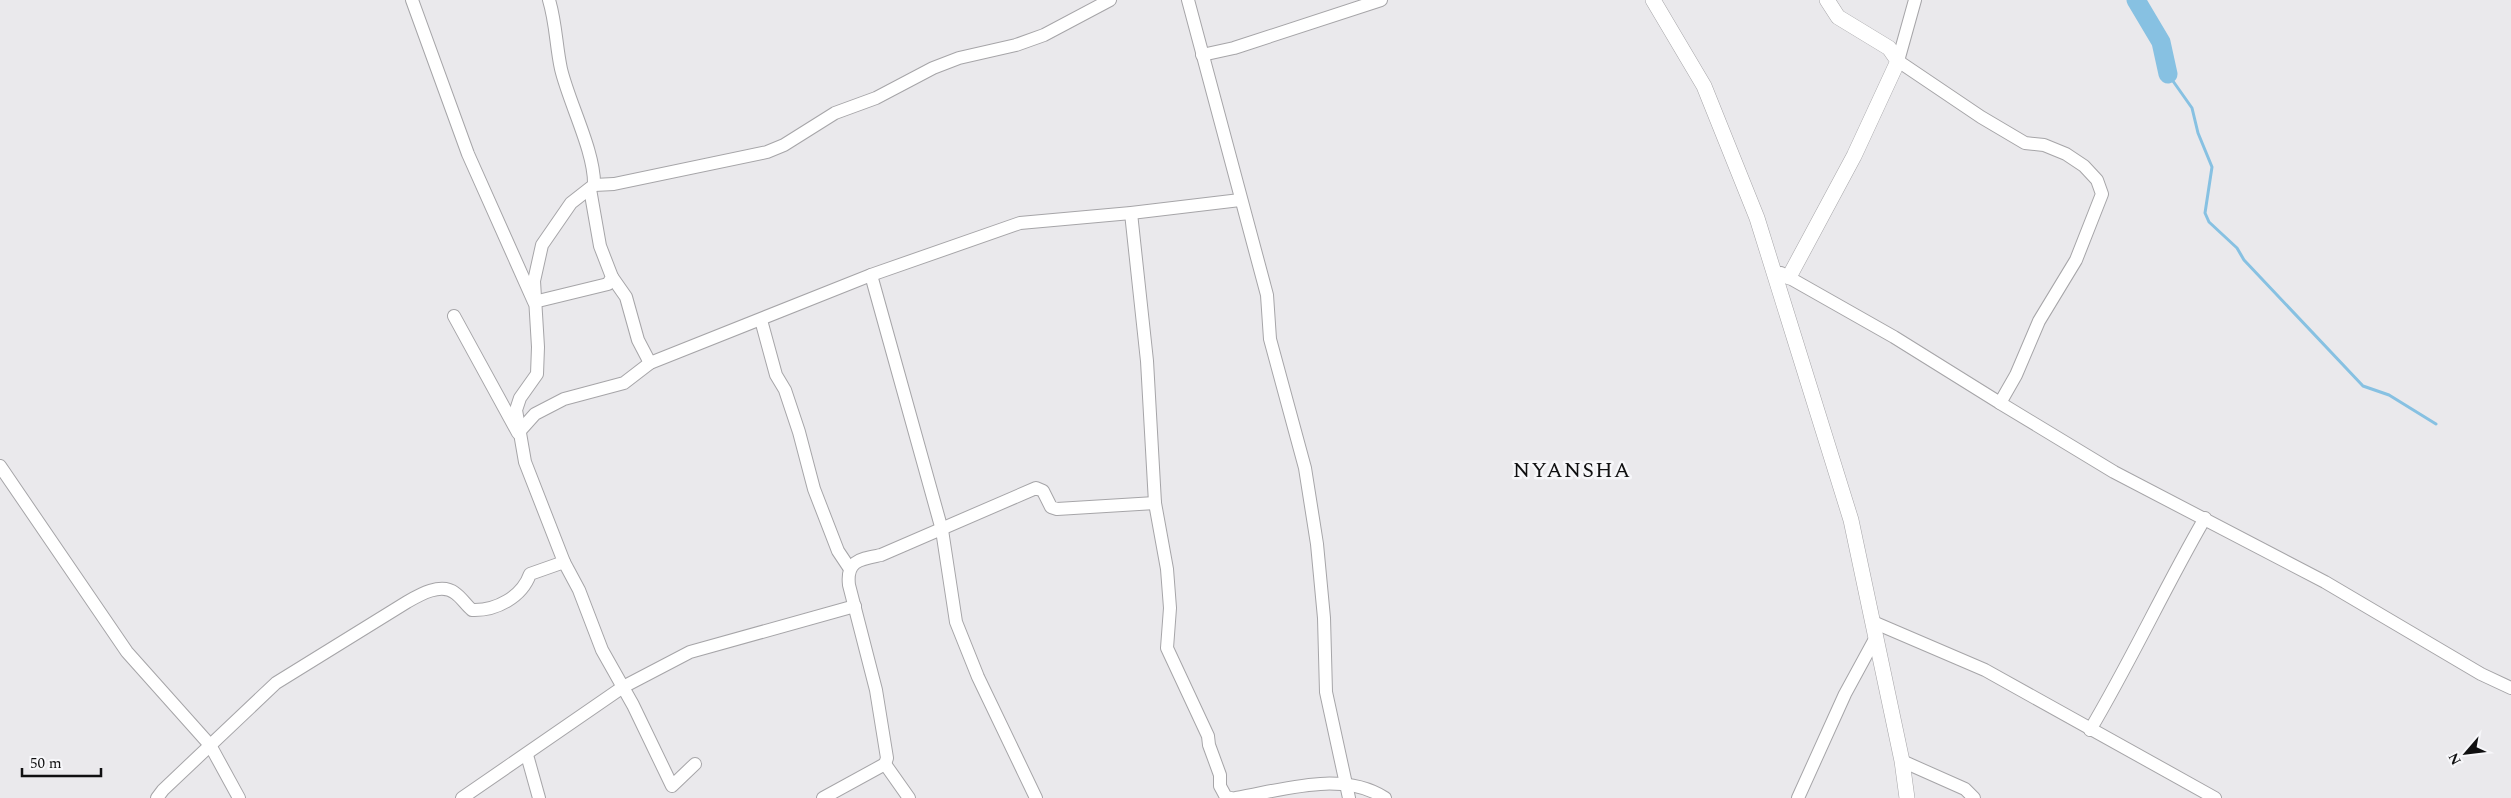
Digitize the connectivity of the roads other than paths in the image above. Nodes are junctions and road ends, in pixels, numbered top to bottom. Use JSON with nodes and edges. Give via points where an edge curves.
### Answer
{"nodes":[{"id":1,"x":412,"y":0,"type":"edge"},
{"id":2,"x":549,"y":0,"type":"edge"},
{"id":3,"x":1110,"y":0,"type":"edge"},
{"id":4,"x":1188,"y":0,"type":"edge"},
{"id":5,"x":1381,"y":0,"type":"edge"},
{"id":6,"x":1653,"y":0,"type":"edge"},
{"id":7,"x":1827,"y":0,"type":"edge"},
{"id":8,"x":1915,"y":0,"type":"edge"},
{"id":9,"x":1202,"y":54,"type":"junction"},
{"id":10,"x":1898,"y":61,"type":"junction"},
{"id":11,"x":592,"y":187,"type":"junction"},
{"id":12,"x":1240,"y":200,"type":"junction"},
{"id":13,"x":1131,"y":213,"type":"junction"},
{"id":14,"x":1773,"y":267,"type":"junction"},
{"id":15,"x":870,"y":274,"type":"junction"},
{"id":16,"x":612,"y":277,"type":"junction"},
{"id":17,"x":1789,"y":278,"type":"junction"},
{"id":18,"x":534,"y":302,"type":"junction"},
{"id":19,"x":454,"y":316,"type":"dead end"},
{"id":20,"x":761,"y":320,"type":"junction"},
{"id":21,"x":650,"y":363,"type":"junction"},
{"id":22,"x":2000,"y":403,"type":"junction"},
{"id":23,"x":518,"y":433,"type":"junction"},
{"id":24,"x":0,"y":466,"type":"edge"},
{"id":25,"x":1155,"y":502,"type":"junction"},
{"id":26,"x":2205,"y":518,"type":"junction"},
{"id":27,"x":942,"y":530,"type":"junction"},
{"id":28,"x":564,"y":562,"type":"junction"},
{"id":29,"x":850,"y":569,"type":"junction"},
{"id":30,"x":854,"y":606,"type":"junction"},
{"id":31,"x":1873,"y":622,"type":"junction"},
{"id":32,"x":1876,"y":637,"type":"junction"},
{"id":33,"x":623,"y":687,"type":"junction"},
{"id":34,"x":2511,"y":688,"type":"edge"},
{"id":35,"x":2090,"y":730,"type":"junction"},
{"id":36,"x":210,"y":745,"type":"junction"},
{"id":37,"x":526,"y":755,"type":"junction"},
{"id":38,"x":1902,"y":761,"type":"junction"},
{"id":39,"x":695,"y":764,"type":"dead end"},
{"id":40,"x":885,"y":764,"type":"junction"},
{"id":41,"x":1347,"y":784,"type":"junction"},
{"id":42,"x":672,"y":786,"type":"junction"},
{"id":43,"x":157,"y":798,"type":"edge"},
{"id":44,"x":239,"y":798,"type":"edge"},
{"id":45,"x":462,"y":798,"type":"edge"},
{"id":46,"x":539,"y":798,"type":"edge"},
{"id":47,"x":678,"y":798,"type":"edge"},
{"id":48,"x":823,"y":798,"type":"edge"},
{"id":49,"x":909,"y":798,"type":"edge"},
{"id":50,"x":1036,"y":798,"type":"edge"},
{"id":51,"x":1230,"y":798,"type":"edge"},
{"id":52,"x":1236,"y":798,"type":"edge"},
{"id":53,"x":1349,"y":798,"type":"edge"},
{"id":54,"x":1385,"y":798,"type":"edge"},
{"id":55,"x":1798,"y":798,"type":"edge"},
{"id":56,"x":1907,"y":798,"type":"edge"},
{"id":57,"x":1974,"y":798,"type":"edge"},
{"id":58,"x":2214,"y":798,"type":"edge"}],
"edges":[{"from":1,"to":18,"type":"street","via":[[468,154]]},
{"from":2,"to":11,"type":"street","via":[[561,68],[594,177]]},
{"from":3,"to":11,"type":"street","via":[[1044,35],[933,68],[876,98],[836,113],[767,152]]},
{"from":4,"to":9,"type":"street"},
{"from":5,"to":9,"type":"street","via":[[1234,48]]},
{"from":6,"to":14,"type":"street","via":[[1704,86],[1755,210]]},
{"from":7,"to":10,"type":"street","via":[[1838,17],[1889,48]]},
{"from":8,"to":10,"type":"street"},
{"from":9,"to":12,"type":"street"},
{"from":10,"to":17,"type":"street","via":[[1854,156]]},
{"from":10,"to":22,"type":"street","via":[[2025,143],[2044,145],[2066,154],[2097,180],[2102,194],[2076,260],[2039,321]]},
{"from":11,"to":16,"type":"street","via":[[600,246]]},
{"from":11,"to":18,"type":"street","via":[[571,203],[542,245],[534,281]]},
{"from":12,"to":13,"type":"street"},
{"from":12,"to":41,"type":"street","via":[[1267,295],[1270,339],[1305,468],[1324,618],[1326,692]]},
{"from":13,"to":15,"type":"street","via":[[1020,223]]},
{"from":13,"to":25,"type":"street","via":[[1147,361]]},
{"from":14,"to":17,"type":"street"},
{"from":14,"to":31,"type":"street","via":[[1851,520]]},
{"from":15,"to":20,"type":"street"},
{"from":15,"to":27,"type":"street"},
{"from":16,"to":18,"type":"street","via":[[608,284]]},
{"from":16,"to":21,"type":"street","via":[[626,297],[638,340]]},
{"from":17,"to":22,"type":"street","via":[[1894,337]]},
{"from":18,"to":23,"type":"street","via":[[538,366],[537,374],[520,398],[516,410]]},
{"from":19,"to":23,"type":"street"},
{"from":20,"to":21,"type":"street"},
{"from":20,"to":29,"type":"street","via":[[776,375],[785,390],[799,432],[814,488],[838,551]]},
{"from":21,"to":23,"type":"street","via":[[624,383],[564,399],[542,410]]},
{"from":22,"to":26,"type":"street","via":[[2114,472]]},
{"from":23,"to":28,"type":"street","via":[[525,462]]},
{"from":24,"to":36,"type":"street","via":[[127,652]]},
{"from":25,"to":27,"type":"street","via":[[1057,510],[1051,507],[1043,491],[1036,488]]},
{"from":25,"to":51,"type":"street","via":[[1167,570],[1167,648],[1208,736],[1222,793]]},
{"from":26,"to":34,"type":"street"},
{"from":26,"to":35,"type":"street","via":[[2124,673]]},
{"from":27,"to":29,"type":"street","via":[[881,556],[867,558]]},
{"from":27,"to":50,"type":"street","via":[[956,622],[978,677]]},
{"from":28,"to":33,"type":"street","via":[[579,590],[602,650]]},
{"from":28,"to":36,"type":"street","via":[[530,574],[517,595],[484,610],[472,610],[450,590],[420,594],[276,683]]},
{"from":29,"to":30,"type":"street"},
{"from":30,"to":33,"type":"street","via":[[690,652]]},
{"from":30,"to":40,"type":"street","via":[[888,751]]},
{"from":31,"to":32,"type":"street"},
{"from":31,"to":35,"type":"street","via":[[1985,670]]},
{"from":32,"to":38,"type":"street"},
{"from":32,"to":55,"type":"street","via":[[1845,694]]},
{"from":33,"to":37,"type":"street"},
{"from":33,"to":42,"type":"street"},
{"from":35,"to":58,"type":"street"},
{"from":36,"to":43,"type":"street"},
{"from":36,"to":44,"type":"street"},
{"from":37,"to":45,"type":"street"},
{"from":37,"to":46,"type":"street"},
{"from":38,"to":56,"type":"street"},
{"from":38,"to":57,"type":"street","via":[[1965,789]]},
{"from":39,"to":42,"type":"street"},
{"from":40,"to":48,"type":"street"},
{"from":40,"to":49,"type":"street"},
{"from":41,"to":52,"type":"street","via":[[1308,784]]},
{"from":41,"to":53,"type":"street"},
{"from":41,"to":54,"type":"street"},
{"from":42,"to":47,"type":"street"}]}
